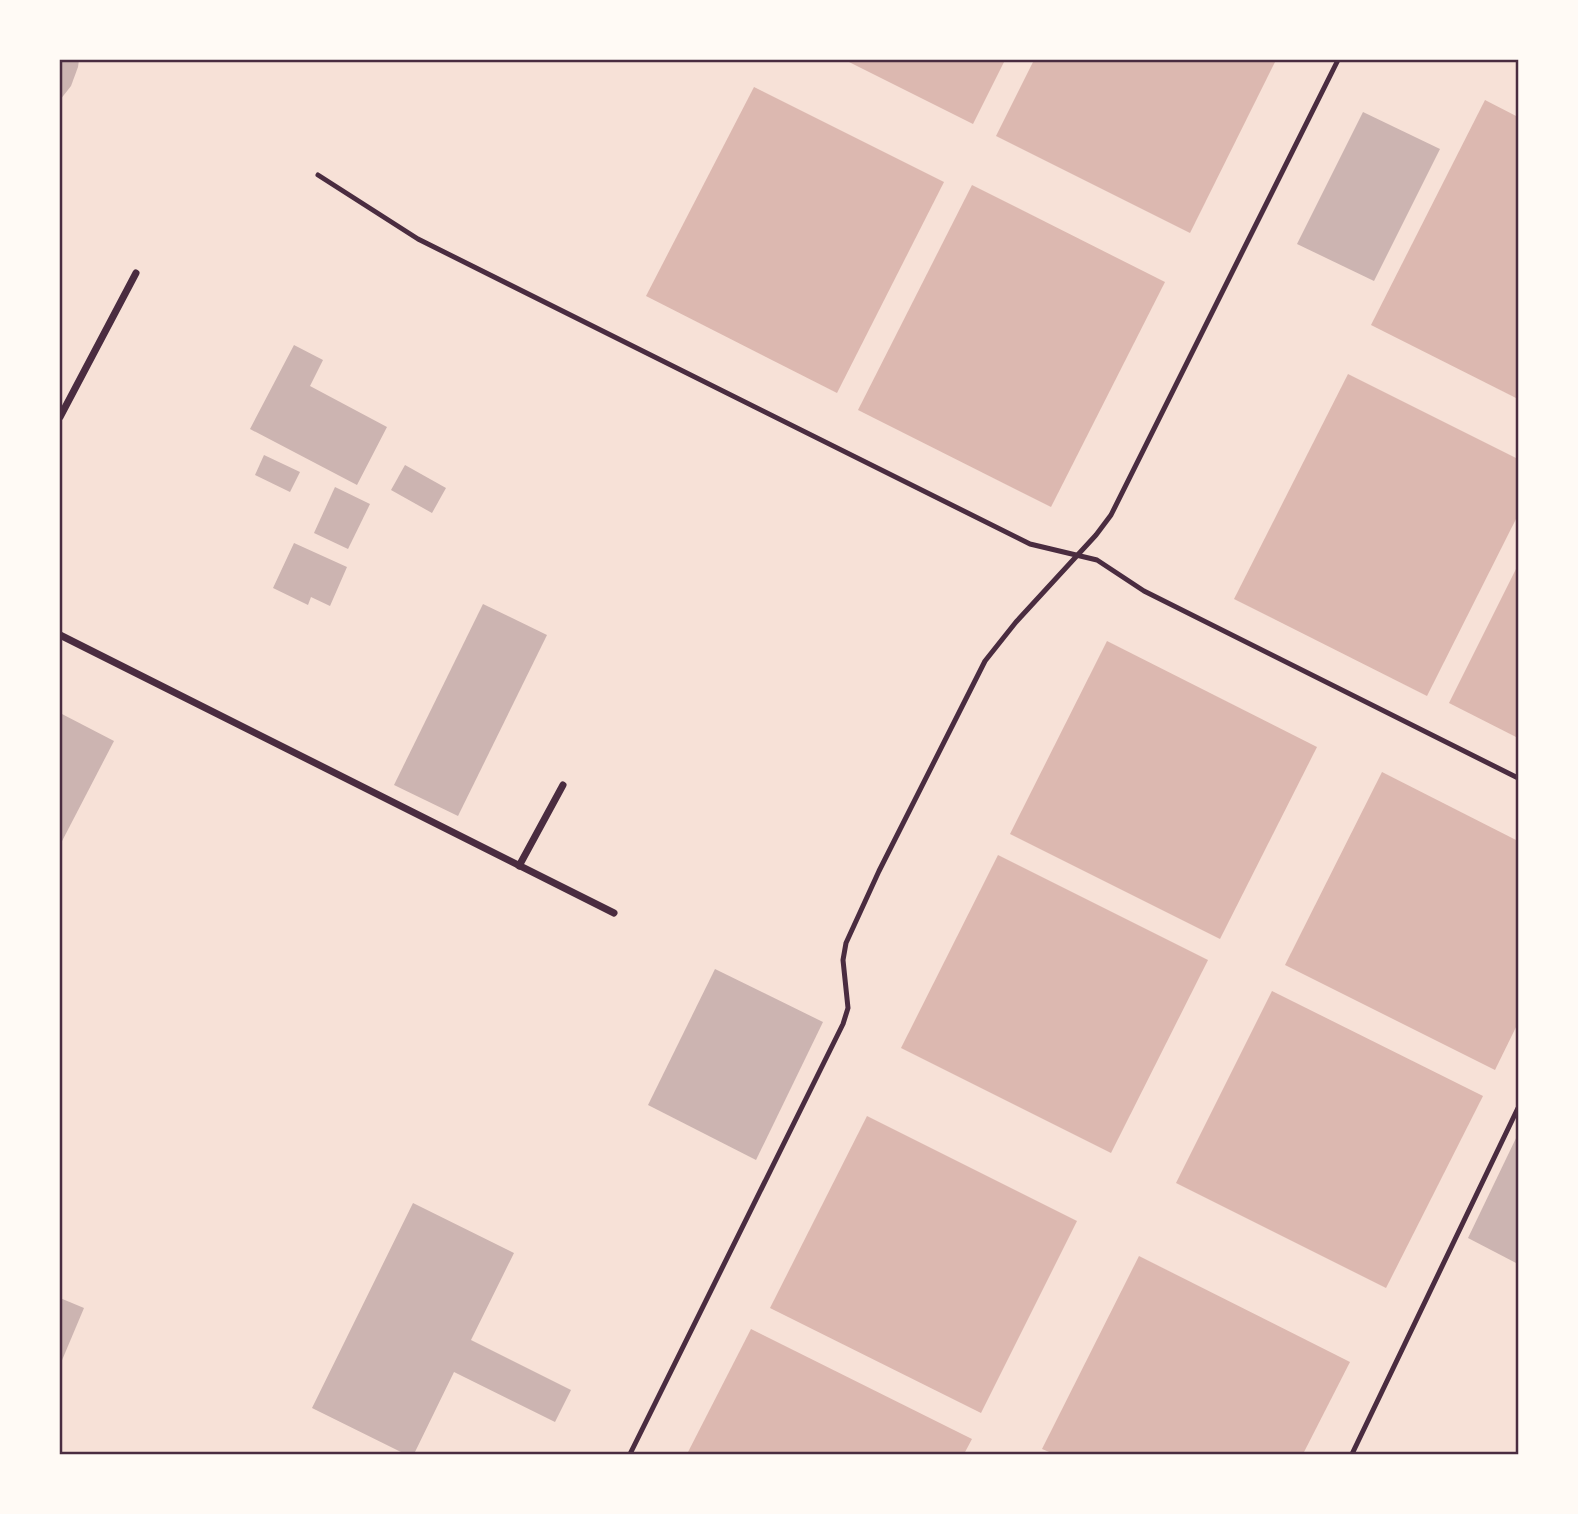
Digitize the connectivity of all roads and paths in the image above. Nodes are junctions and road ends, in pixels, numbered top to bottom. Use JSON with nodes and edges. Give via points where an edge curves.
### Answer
{"nodes":[{"id":1,"x":1338,"y":60,"type":"edge"},
{"id":2,"x":317,"y":175,"type":"dead end"},
{"id":3,"x":136,"y":274,"type":"dead end"},
{"id":4,"x":60,"y":417,"type":"edge"},
{"id":5,"x":1077,"y":555,"type":"junction"},
{"id":6,"x":60,"y":635,"type":"edge"},
{"id":7,"x":1518,"y":778,"type":"edge"},
{"id":8,"x":563,"y":785,"type":"dead end"},
{"id":9,"x":519,"y":866,"type":"junction"},
{"id":10,"x":614,"y":913,"type":"dead end"},
{"id":11,"x":1518,"y":1108,"type":"edge"},
{"id":12,"x":630,"y":1454,"type":"edge"},
{"id":13,"x":1352,"y":1454,"type":"edge"}],
"edges":[{"from":1,"to":5,"type":"lane","via":[[1111,515]]},
{"from":2,"to":5,"type":"lane","via":[[418,239],[1030,544]]},
{"from":3,"to":4,"type":"street"},
{"from":5,"to":7,"type":"lane","via":[[1097,560],[1144,591]]},
{"from":5,"to":12,"type":"lane","via":[[985,661],[879,871],[846,943],[843,960],[848,1008],[843,1024]]},
{"from":6,"to":9,"type":"street"},
{"from":8,"to":9,"type":"street"},
{"from":9,"to":10,"type":"street"},
{"from":11,"to":13,"type":"lane"}]}
